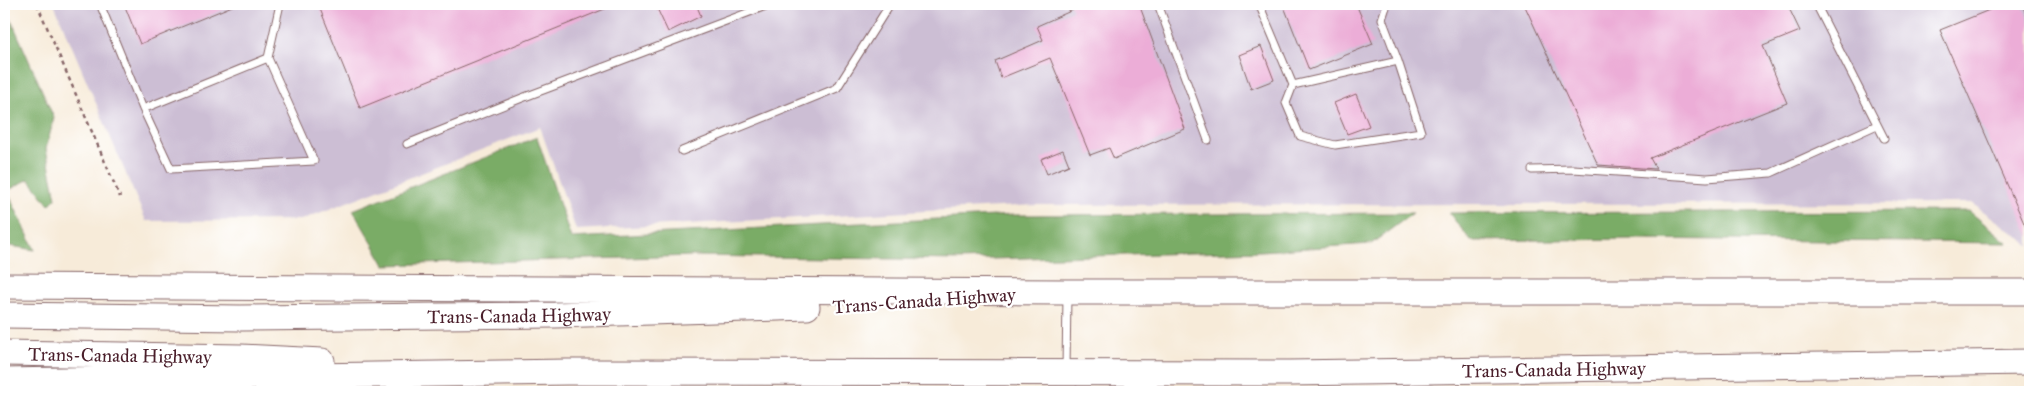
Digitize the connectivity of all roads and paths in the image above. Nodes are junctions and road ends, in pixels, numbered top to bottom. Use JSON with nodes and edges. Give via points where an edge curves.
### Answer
{"nodes":[{"id":1,"x":36,"y":4,"type":"edge"},
{"id":2,"x":100,"y":4,"type":"edge"},
{"id":3,"x":280,"y":4,"type":"edge"},
{"id":4,"x":771,"y":4,"type":"edge"},
{"id":5,"x":890,"y":4,"type":"edge"},
{"id":6,"x":1158,"y":4,"type":"edge"},
{"id":7,"x":1260,"y":4,"type":"edge"},
{"id":8,"x":1387,"y":4,"type":"edge"},
{"id":9,"x":1816,"y":4,"type":"edge"},
{"id":10,"x":268,"y":58,"type":"junction"},
{"id":11,"x":1398,"y":61,"type":"junction"},
{"id":12,"x":1293,"y":84,"type":"junction"},
{"id":13,"x":143,"y":109,"type":"junction"},
{"id":14,"x":1877,"y":125,"type":"junction"},
{"id":15,"x":1884,"y":138,"type":"dead end"},
{"id":16,"x":1208,"y":140,"type":"dead end"},
{"id":17,"x":407,"y":144,"type":"dead end"},
{"id":18,"x":682,"y":152,"type":"dead end"},
{"id":19,"x":1532,"y":170,"type":"dead end"},
{"id":20,"x":120,"y":197,"type":"dead end"},
{"id":21,"x":4,"y":286,"type":"edge"},
{"id":22,"x":1034,"y":292,"type":"junction"},
{"id":23,"x":1067,"y":292,"type":"junction"},
{"id":24,"x":2030,"y":292,"type":"edge"},
{"id":25,"x":4,"y":315,"type":"edge"},
{"id":26,"x":4,"y":353,"type":"edge"},
{"id":27,"x":2030,"y":363,"type":"edge"},
{"id":28,"x":567,"y":372,"type":"junction"},
{"id":29,"x":1066,"y":374,"type":"junction"},
{"id":30,"x":4,"y":381,"type":"edge"}],
"edges":[{"from":1,"to":20,"type":"path"},
{"from":2,"to":13,"type":"lane"},
{"from":3,"to":10,"type":"lane"},
{"from":4,"to":17,"type":"lane"},
{"from":5,"to":18,"type":"lane","via":[[837,88]]},
{"from":6,"to":16,"type":"lane"},
{"from":7,"to":12,"type":"lane"},
{"from":8,"to":11,"type":"lane","via":[[1382,19]]},
{"from":9,"to":14,"type":"lane"},
{"from":10,"to":13,"type":"lane"},
{"from":10,"to":13,"type":"lane","via":[[314,161],[171,170]]},
{"from":11,"to":12,"type":"lane"},
{"from":11,"to":12,"type":"lane","via":[[1421,132],[1335,145],[1300,136],[1286,103]]},
{"from":14,"to":15,"type":"lane"},
{"from":14,"to":19,"type":"lane","via":[[1771,173],[1707,178],[1573,169]]},
{"from":21,"to":22,"type":"highway","name":"Trans-Canada Highway"},
{"from":22,"to":23,"type":"highway","name":"Trans-Canada Highway"},
{"from":22,"to":25,"type":"highway","name":"Trans-Canada Highway","via":[[852,306],[555,315],[240,318]]},
{"from":23,"to":24,"type":"highway","name":"Trans-Canada Highway"},
{"from":23,"to":29,"type":"lane"},
{"from":26,"to":28,"type":"highway","name":"Trans-Canada Highway","via":[[241,357]]},
{"from":27,"to":29,"type":"highway","name":"Trans-Canada Highway"},
{"from":28,"to":29,"type":"highway","name":"Trans-Canada Highway"},
{"from":28,"to":30,"type":"highway","name":"Trans-Canada Highway"}]}
